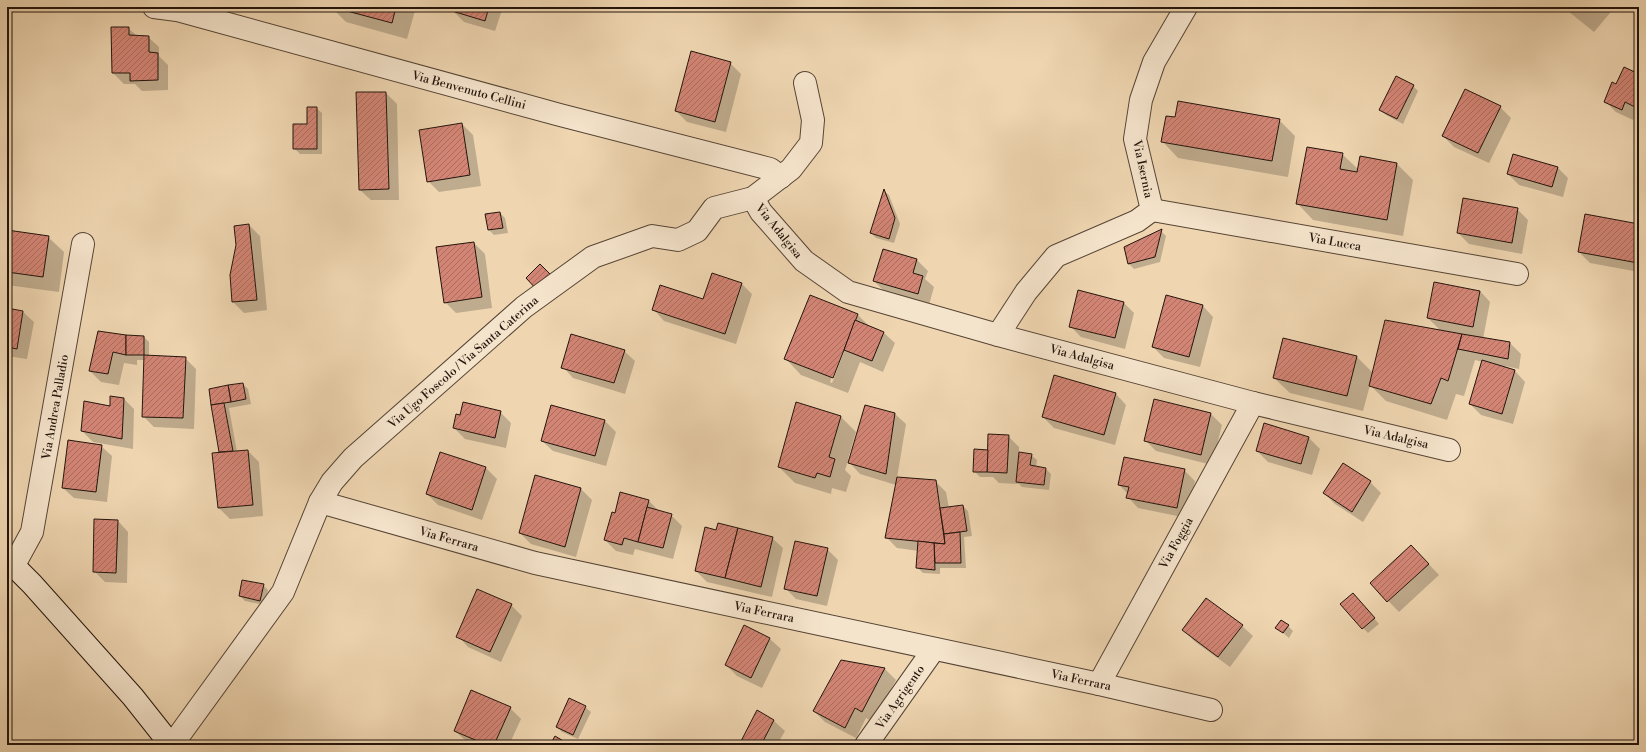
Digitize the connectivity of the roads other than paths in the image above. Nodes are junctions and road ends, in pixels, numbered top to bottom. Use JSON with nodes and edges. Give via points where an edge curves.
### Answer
{"nodes":[{"id":1,"x":154,"y":7,"type":"edge"},
{"id":2,"x":1186,"y":7,"type":"edge"},
{"id":3,"x":805,"y":83,"type":"dead end"},
{"id":4,"x":781,"y":177,"type":"junction"},
{"id":5,"x":753,"y":198,"type":"junction"},
{"id":6,"x":1152,"y":210,"type":"junction"},
{"id":7,"x":83,"y":244,"type":"dead end"},
{"id":8,"x":1517,"y":274,"type":"dead end"},
{"id":9,"x":998,"y":335,"type":"junction"},
{"id":10,"x":1253,"y":403,"type":"junction"},
{"id":11,"x":1449,"y":450,"type":"dead end"},
{"id":12,"x":320,"y":502,"type":"junction"},
{"id":13,"x":11,"y":562,"type":"edge"},
{"id":14,"x":934,"y":649,"type":"junction"},
{"id":15,"x":1099,"y":684,"type":"junction"},
{"id":16,"x":1211,"y":710,"type":"dead end"},
{"id":17,"x":171,"y":745,"type":"edge"},
{"id":18,"x":866,"y":745,"type":"edge"}],
"edges":[{"from":1,"to":4,"type":"street","name":"Via Benvenuto Cellini","via":[[177,10],[560,115],[770,168]]},
{"from":2,"to":6,"type":"street","name":"Via Isernia","via":[[1154,62],[1141,100],[1135,139]]},
{"from":3,"to":4,"type":"street","name":"Via Ugo Foscolo / Via Santa Caterina","via":[[813,120],[811,143],[791,170]]},
{"from":4,"to":5,"type":"street","name":"Via Ugo Foscolo / Via Santa Caterina"},
{"from":5,"to":9,"type":"street","name":"Via Adalgisa","via":[[761,212],[804,261],[848,292]]},
{"from":5,"to":12,"type":"street","name":"Via Ugo Foscolo / Via Santa Caterina","via":[[714,208],[697,231],[678,240],[652,236],[593,257],[524,308],[353,458],[332,482]]},
{"from":6,"to":8,"type":"street","name":"Via Lucca"},
{"from":6,"to":9,"type":"street","name":"Via Isernia","via":[[1137,221],[1056,256],[1026,292]]},
{"from":7,"to":13,"type":"street","name":"Via Andrea Palladio","via":[[32,532]]},
{"from":9,"to":10,"type":"street","name":"Via Adalgisa"},
{"from":10,"to":11,"type":"street","name":"Via Adalgisa"},
{"from":10,"to":15,"type":"street","name":"Via Foggia"},
{"from":12,"to":14,"type":"street","name":"Via Ferrara","via":[[535,563]]},
{"from":12,"to":17,"type":"street","name":"Via Ugo Foscolo / Via Santa Caterina","via":[[283,592]]},
{"from":13,"to":17,"type":"street","via":[[133,697]]},
{"from":14,"to":15,"type":"street","name":"Via Ferrara"},
{"from":14,"to":18,"type":"street","name":"Via Agrigento"},
{"from":15,"to":16,"type":"street","name":"Via Ferrara"}]}
